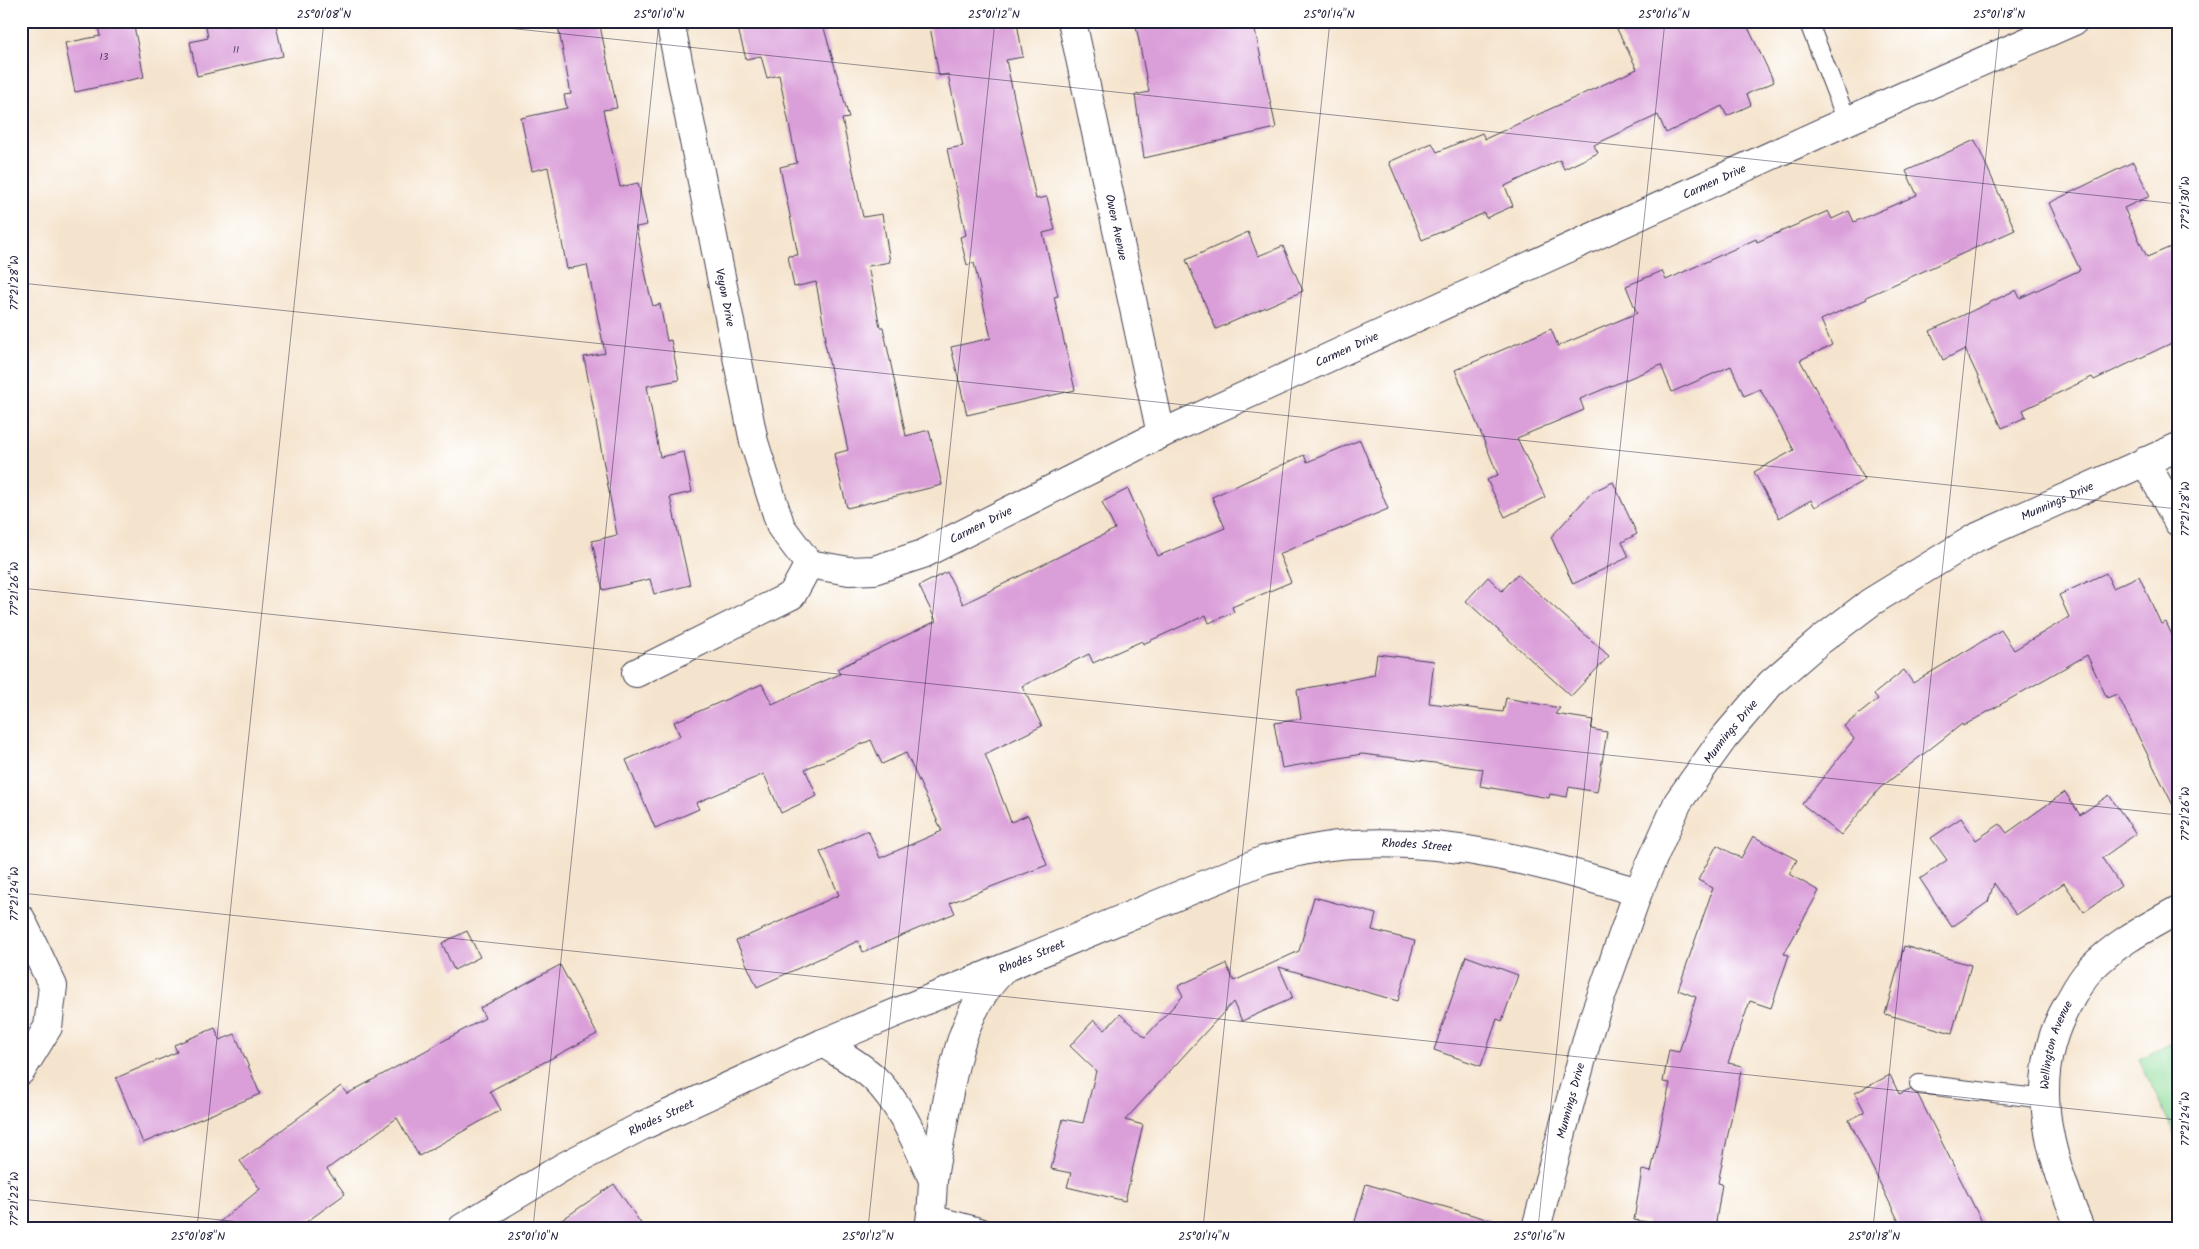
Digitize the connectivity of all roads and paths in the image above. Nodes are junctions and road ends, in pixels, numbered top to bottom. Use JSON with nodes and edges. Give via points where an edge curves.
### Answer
{"nodes":[{"id":1,"x":670,"y":21,"type":"edge"},
{"id":2,"x":1072,"y":21,"type":"edge"},
{"id":3,"x":1808,"y":21,"type":"edge"},
{"id":4,"x":2074,"y":21,"type":"edge"},
{"id":5,"x":1847,"y":121,"type":"junction"},
{"id":6,"x":1161,"y":434,"type":"junction"},
{"id":7,"x":2178,"y":447,"type":"edge"},
{"id":8,"x":2145,"y":461,"type":"junction"},
{"id":9,"x":2178,"y":522,"type":"edge"},
{"id":10,"x":809,"y":564,"type":"junction"},
{"id":11,"x":636,"y":673,"type":"dead end"},
{"id":12,"x":1638,"y":892,"type":"junction"},
{"id":13,"x":2178,"y":910,"type":"edge"},
{"id":14,"x":21,"y":919,"type":"edge"},
{"id":15,"x":1009,"y":964,"type":"junction"},
{"id":16,"x":823,"y":1043,"type":"junction"},
{"id":17,"x":21,"y":1071,"type":"edge"},
{"id":18,"x":1919,"y":1084,"type":"dead end"},
{"id":19,"x":2044,"y":1099,"type":"junction"},
{"id":20,"x":933,"y":1180,"type":"junction"},
{"id":21,"x":930,"y":1221,"type":"edge"},
{"id":22,"x":462,"y":1228,"type":"edge"},
{"id":23,"x":983,"y":1228,"type":"edge"},
{"id":24,"x":1536,"y":1228,"type":"edge"},
{"id":25,"x":2080,"y":1228,"type":"edge"}],
"edges":[{"from":1,"to":10,"type":"street","name":"Veyon Drive","via":[[754,442],[781,527]]},
{"from":2,"to":6,"type":"street","name":"Owen Avenue"},
{"from":3,"to":5,"type":"lane"},
{"from":4,"to":5,"type":"street","name":"Carmen Drive"},
{"from":5,"to":6,"type":"street","name":"Carmen Drive"},
{"from":6,"to":10,"type":"street","name":"Carmen Drive","via":[[924,554],[874,570],[849,571]]},
{"from":7,"to":8,"type":"street","name":"Munnings Drive"},
{"from":8,"to":9,"type":"street"},
{"from":8,"to":12,"type":"street","name":"Munnings Drive","via":[[1975,538],[1870,602],[1821,640],[1771,684],[1723,739],[1678,802]]},
{"from":10,"to":11,"type":"street","via":[[792,595]]},
{"from":12,"to":15,"type":"street","name":"Rhodes Street","via":[[1500,854],[1447,846],[1353,844],[1309,849],[1264,860]]},
{"from":12,"to":24,"type":"street","name":"Munnings Drive","via":[[1591,1025]]},
{"from":13,"to":19,"type":"street","name":"Wellington Avenue","via":[[2142,930],[2089,970],[2058,1020],[2046,1057]]},
{"from":14,"to":17,"type":"street","via":[[53,986],[48,1027]]},
{"from":15,"to":16,"type":"street","name":"Rhodes Street"},
{"from":15,"to":20,"type":"street","via":[[988,985],[971,1012],[949,1094]]},
{"from":16,"to":20,"type":"street","via":[[859,1066],[885,1090],[914,1139]]},
{"from":16,"to":22,"type":"street","name":"Rhodes Street","via":[[642,1126],[563,1167]]},
{"from":18,"to":19,"type":"lane"},
{"from":19,"to":25,"type":"street","name":"Wellington Avenue","via":[[2056,1165]]},
{"from":20,"to":21,"type":"street"},
{"from":21,"to":23,"type":"lane"}]}
